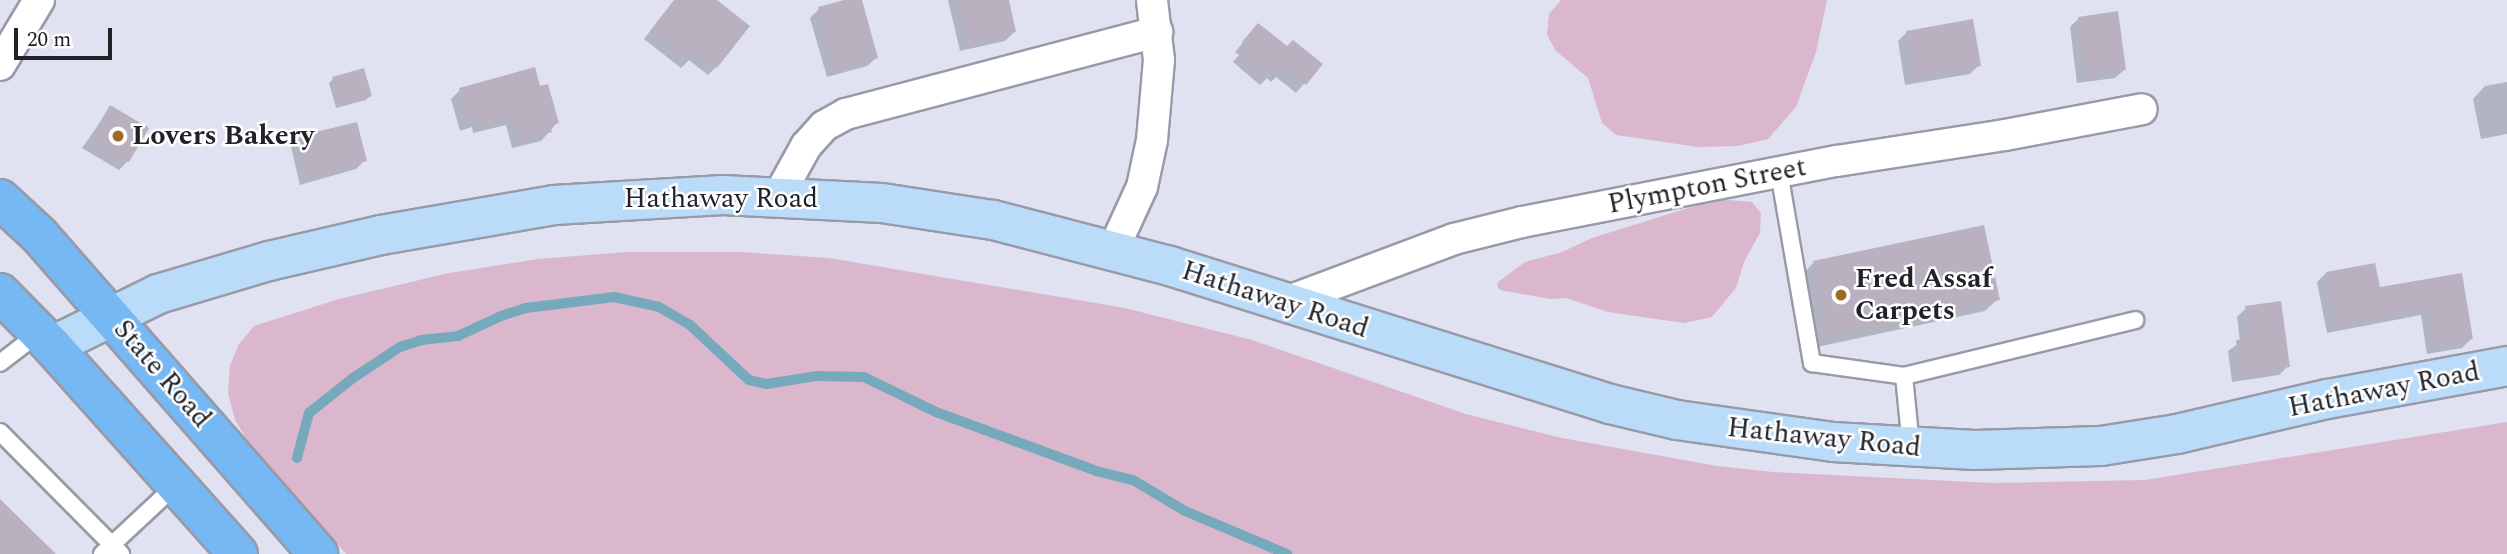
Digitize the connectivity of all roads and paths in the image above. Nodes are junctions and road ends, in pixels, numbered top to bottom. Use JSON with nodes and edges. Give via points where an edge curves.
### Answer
{"nodes":[{"id":1,"x":39,"y":0,"type":"edge"},
{"id":2,"x":1152,"y":0,"type":"edge"},
{"id":3,"x":1157,"y":32,"type":"junction"},
{"id":4,"x":0,"y":65,"type":"edge"},
{"id":5,"x":2142,"y":109,"type":"dead end"},
{"id":6,"x":1779,"y":172,"type":"junction"},
{"id":7,"x":779,"y":195,"type":"junction"},
{"id":8,"x":0,"y":199,"type":"edge"},
{"id":9,"x":1112,"y":250,"type":"junction"},
{"id":10,"x":0,"y":293,"type":"edge"},
{"id":11,"x":1283,"y":303,"type":"junction"},
{"id":12,"x":111,"y":316,"type":"junction"},
{"id":13,"x":2135,"y":320,"type":"dead end"},
{"id":14,"x":46,"y":340,"type":"junction"},
{"id":15,"x":0,"y":363,"type":"edge"},
{"id":16,"x":2507,"y":366,"type":"edge"},
{"id":17,"x":1904,"y":376,"type":"junction"},
{"id":18,"x":0,"y":432,"type":"edge"},
{"id":19,"x":1911,"y":448,"type":"junction"},
{"id":20,"x":177,"y":484,"type":"junction"},
{"id":21,"x":112,"y":551,"type":"edge"},
{"id":22,"x":238,"y":554,"type":"edge"},
{"id":23,"x":318,"y":554,"type":"edge"}],
"edges":[{"from":1,"to":4,"type":"street"},
{"from":2,"to":3,"type":"street"},
{"from":3,"to":7,"type":"street","via":[[846,114],[824,126],[806,146]]},
{"from":3,"to":9,"type":"street","via":[[1158,89],[1148,164]]},
{"from":5,"to":6,"type":"street","name":"Plympton Street"},
{"from":6,"to":11,"type":"street","name":"Plympton Street","via":[[1454,239]]},
{"from":6,"to":17,"type":"lane","via":[[1812,363]]},
{"from":7,"to":9,"type":"main road","name":"Hathaway Road","via":[[993,220]]},
{"from":7,"to":12,"type":"main road","name":"Hathaway Road","via":[[609,199],[439,223],[218,275]]},
{"from":8,"to":12,"type":"main road","name":"State Road","via":[[39,235]]},
{"from":9,"to":11,"type":"main road","name":"Hathaway Road"},
{"from":10,"to":14,"type":"main road"},
{"from":11,"to":19,"type":"main road","name":"Hathaway Road","via":[[1543,385],[1677,420],[1781,436]]},
{"from":12,"to":14,"type":"main road","name":"Hathaway Road"},
{"from":12,"to":23,"type":"main road","name":"State Road"},
{"from":13,"to":17,"type":"lane"},
{"from":14,"to":15,"type":"lane"},
{"from":14,"to":20,"type":"main road"},
{"from":16,"to":19,"type":"main road","name":"Hathaway Road","via":[[2101,446]]},
{"from":17,"to":19,"type":"lane"},
{"from":18,"to":21,"type":"lane"},
{"from":20,"to":21,"type":"lane"},
{"from":20,"to":22,"type":"main road"}]}
